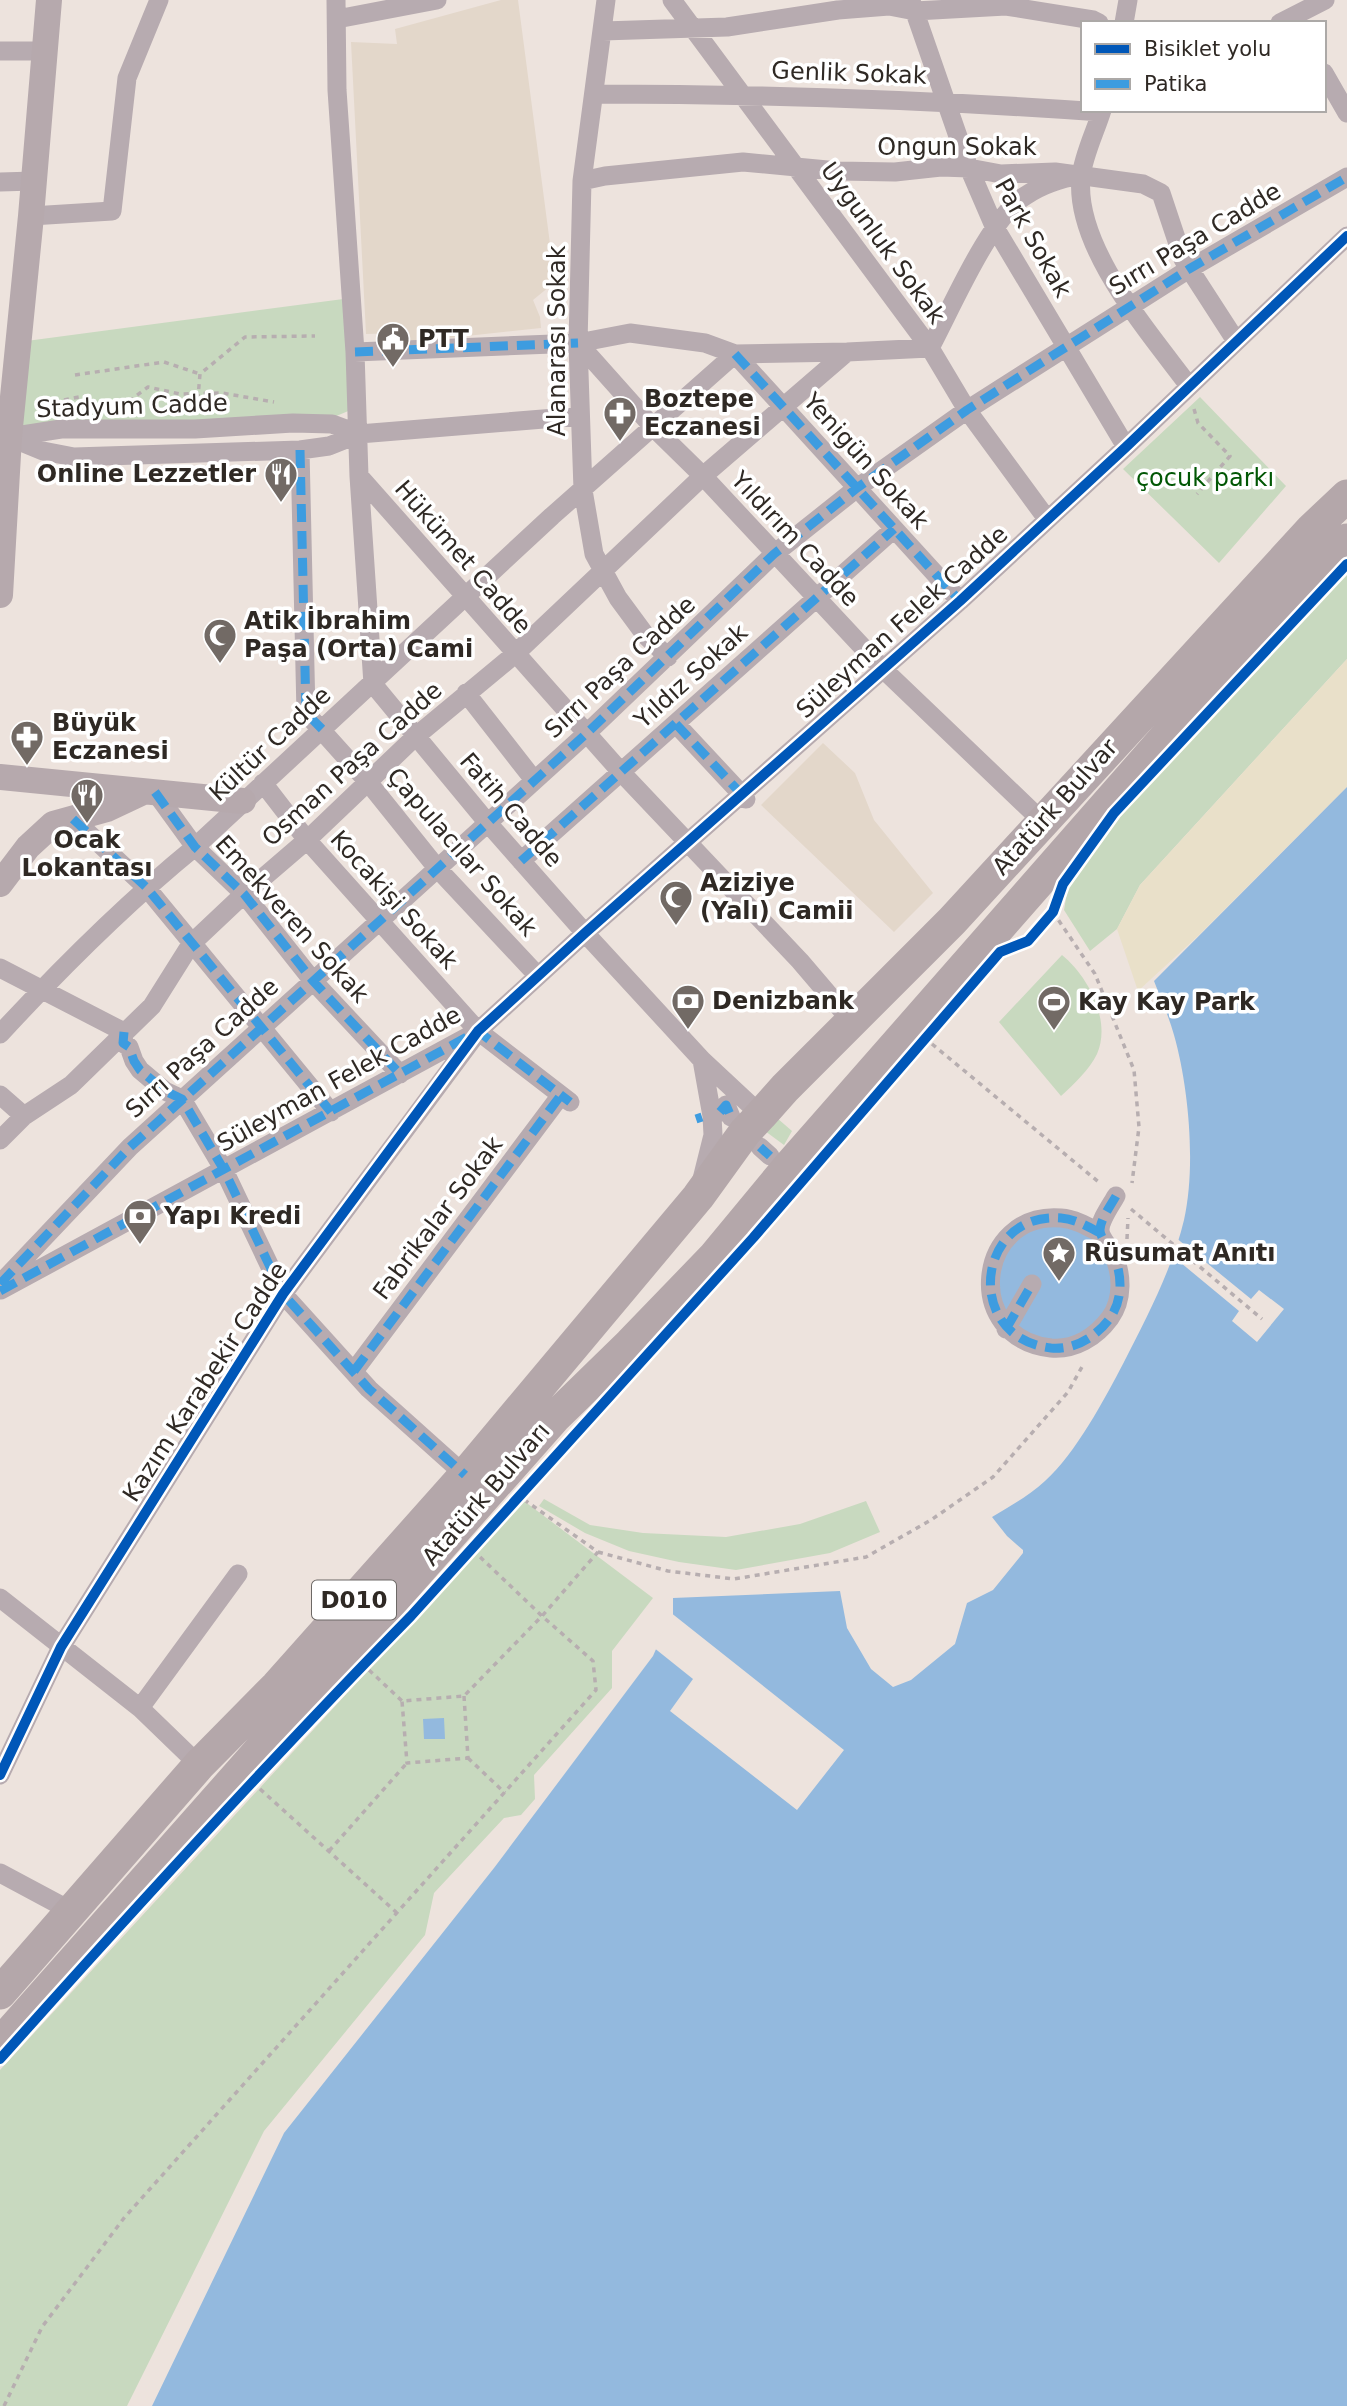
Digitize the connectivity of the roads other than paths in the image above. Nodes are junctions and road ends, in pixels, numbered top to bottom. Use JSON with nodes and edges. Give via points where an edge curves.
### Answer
{"nodes":[{"id":1,"x":48,"y":0,"type":"edge"},
{"id":2,"x":159,"y":0,"type":"edge"},
{"id":3,"x":357,"y":0,"type":"edge"},
{"id":4,"x":437,"y":0,"type":"edge"},
{"id":5,"x":606,"y":0,"type":"edge"},
{"id":6,"x":673,"y":0,"type":"edge"},
{"id":7,"x":1128,"y":0,"type":"edge"},
{"id":8,"x":1325,"y":0,"type":"edge"},
{"id":9,"x":913,"y":5,"type":"edge"},
{"id":10,"x":336,"y":9,"type":"edge"},
{"id":11,"x":1095,"y":21,"type":"edge"},
{"id":12,"x":1124,"y":21,"type":"edge"},
{"id":13,"x":1290,"y":21,"type":"edge"},
{"id":14,"x":694,"y":29,"type":"junction"},
{"id":15,"x":603,"y":32,"type":"junction"},
{"id":16,"x":0,"y":51,"type":"edge"},
{"id":17,"x":43,"y":51,"type":"junction"},
{"id":18,"x":1326,"y":76,"type":"edge"},
{"id":19,"x":594,"y":94,"type":"junction"},
{"id":20,"x":743,"y":94,"type":"junction"},
{"id":21,"x":945,"y":101,"type":"junction"},
{"id":22,"x":1081,"y":110,"type":"edge"},
{"id":23,"x":1102,"y":112,"type":"edge"},
{"id":24,"x":1347,"y":113,"type":"edge"},
{"id":25,"x":797,"y":167,"type":"junction"},
{"id":26,"x":969,"y":168,"type":"junction"},
{"id":27,"x":1081,"y":175,"type":"junction"},
{"id":28,"x":1347,"y":177,"type":"edge"},
{"id":29,"x":0,"y":181,"type":"edge"},
{"id":30,"x":34,"y":181,"type":"junction"},
{"id":31,"x":582,"y":181,"type":"junction"},
{"id":32,"x":31,"y":216,"type":"junction"},
{"id":33,"x":994,"y":226,"type":"junction"},
{"id":34,"x":1347,"y":236,"type":"edge"},
{"id":35,"x":1189,"y":269,"type":"junction"},
{"id":36,"x":1130,"y":306,"type":"junction"},
{"id":37,"x":1236,"y":341,"type":"junction"},
{"id":38,"x":578,"y":343,"type":"junction"},
{"id":39,"x":1066,"y":346,"type":"junction"},
{"id":40,"x":930,"y":348,"type":"junction"},
{"id":41,"x":355,"y":352,"type":"junction"},
{"id":42,"x":847,"y":352,"type":"junction"},
{"id":43,"x":735,"y":354,"type":"junction"},
{"id":44,"x":1189,"y":386,"type":"junction"},
{"id":45,"x":783,"y":405,"type":"junction"},
{"id":46,"x":967,"y":410,"type":"junction"},
{"id":47,"x":580,"y":416,"type":"junction"},
{"id":48,"x":652,"y":426,"type":"junction"},
{"id":49,"x":359,"y":434,"type":"junction"},
{"id":50,"x":9,"y":437,"type":"junction"},
{"id":51,"x":1126,"y":447,"type":"junction"},
{"id":52,"x":300,"y":450,"type":"junction"},
{"id":53,"x":359,"y":476,"type":"junction"},
{"id":54,"x":703,"y":476,"type":"junction"},
{"id":55,"x":857,"y":488,"type":"junction"},
{"id":56,"x":583,"y":490,"type":"junction"},
{"id":57,"x":1347,"y":496,"type":"edge"},
{"id":58,"x":1046,"y":519,"type":"junction"},
{"id":59,"x":894,"y":529,"type":"junction"},
{"id":60,"x":1347,"y":540,"type":"edge"},
{"id":61,"x":774,"y":554,"type":"junction"},
{"id":62,"x":603,"y":570,"type":"junction"},
{"id":63,"x":0,"y":594,"type":"edge"},
{"id":64,"x":465,"y":596,"type":"junction"},
{"id":65,"x":817,"y":597,"type":"junction"},
{"id":66,"x":960,"y":601,"type":"junction"},
{"id":67,"x":515,"y":653,"type":"junction"},
{"id":68,"x":668,"y":657,"type":"junction"},
{"id":69,"x":883,"y":669,"type":"junction"},
{"id":70,"x":373,"y":684,"type":"junction"},
{"id":71,"x":466,"y":693,"type":"junction"},
{"id":72,"x":676,"y":724,"type":"junction"},
{"id":73,"x":322,"y":729,"type":"junction"},
{"id":74,"x":587,"y":733,"type":"junction"},
{"id":75,"x":415,"y":737,"type":"junction"},
{"id":76,"x":621,"y":772,"type":"junction"},
{"id":77,"x":0,"y":778,"type":"edge"},
{"id":78,"x":534,"y":780,"type":"junction"},
{"id":79,"x":368,"y":782,"type":"junction"},
{"id":80,"x":263,"y":783,"type":"junction"},
{"id":81,"x":148,"y":792,"type":"junction"},
{"id":82,"x":744,"y":797,"type":"junction"},
{"id":83,"x":243,"y":801,"type":"junction"},
{"id":84,"x":73,"y":819,"type":"junction"},
{"id":85,"x":1042,"y":821,"type":"junction"},
{"id":86,"x":487,"y":822,"type":"junction"},
{"id":87,"x":307,"y":839,"type":"junction"},
{"id":88,"x":687,"y":842,"type":"junction"},
{"id":89,"x":195,"y":847,"type":"junction"},
{"id":90,"x":521,"y":861,"type":"junction"},
{"id":91,"x":437,"y":868,"type":"junction"},
{"id":92,"x":0,"y":884,"type":"edge"},
{"id":93,"x":146,"y":887,"type":"junction"},
{"id":94,"x":244,"y":894,"type":"junction"},
{"id":95,"x":379,"y":920,"type":"junction"},
{"id":96,"x":585,"y":933,"type":"junction"},
{"id":97,"x":191,"y":944,"type":"junction"},
{"id":98,"x":0,"y":968,"type":"edge"},
{"id":99,"x":538,"y":976,"type":"junction"},
{"id":100,"x":313,"y":981,"type":"junction"},
{"id":101,"x":42,"y":988,"type":"junction"},
{"id":102,"x":852,"y":1022,"type":"junction"},
{"id":103,"x":261,"y":1028,"type":"junction"},
{"id":104,"x":478,"y":1031,"type":"junction"},
{"id":105,"x":124,"y":1032,"type":"junction"},
{"id":106,"x":0,"y":1034,"type":"edge"},
{"id":107,"x":902,"y":1052,"type":"junction"},
{"id":108,"x":702,"y":1060,"type":"junction"},
{"id":109,"x":400,"y":1074,"type":"junction"},
{"id":110,"x":0,"y":1095,"type":"edge"},
{"id":111,"x":182,"y":1099,"type":"junction"},
{"id":112,"x":566,"y":1099,"type":"joint"},
{"id":113,"x":331,"y":1111,"type":"junction"},
{"id":114,"x":24,"y":1116,"type":"junction"},
{"id":115,"x":734,"y":1126,"type":"junction"},
{"id":116,"x":0,"y":1140,"type":"edge"},
{"id":117,"x":813,"y":1141,"type":"joint"},
{"id":118,"x":224,"y":1170,"type":"junction"},
{"id":119,"x":698,"y":1198,"type":"junction"},
{"id":120,"x":1122,"y":1201,"type":"road end"},
{"id":121,"x":1100,"y":1233,"type":"junction"},
{"id":122,"x":0,"y":1284,"type":"edge"},
{"id":123,"x":1032,"y":1284,"type":"dead end"},
{"id":124,"x":0,"y":1291,"type":"edge"},
{"id":125,"x":283,"y":1294,"type":"junction"},
{"id":126,"x":1009,"y":1326,"type":"junction"},
{"id":127,"x":354,"y":1371,"type":"junction"},
{"id":128,"x":465,"y":1475,"type":"junction"},
{"id":129,"x":239,"y":1574,"type":"dead end"},
{"id":130,"x":0,"y":1598,"type":"edge"},
{"id":131,"x":61,"y":1647,"type":"junction"},
{"id":132,"x":141,"y":1707,"type":"junction"},
{"id":133,"x":199,"y":1765,"type":"junction"},
{"id":134,"x":0,"y":1775,"type":"edge"},
{"id":135,"x":0,"y":1873,"type":"edge"},
{"id":136,"x":73,"y":1912,"type":"junction"},
{"id":137,"x":0,"y":1993,"type":"edge"},
{"id":138,"x":0,"y":2044,"type":"edge"}],
"edges":[{"from":1,"to":17,"type":"street"},
{"from":2,"to":32,"type":"street","via":[[127,79],[112,211]]},
{"from":3,"to":10,"type":"street"},
{"from":4,"to":10,"type":"street"},
{"from":5,"to":15,"type":"street","name":"Alanarası Sokak"},
{"from":6,"to":14,"type":"street","name":"Uygunluk Sokak"},
{"from":7,"to":12,"type":"street"},
{"from":8,"to":13,"type":"street"},
{"from":9,"to":11,"type":"street","via":[[1006,6]]},
{"from":9,"to":14,"type":"street"},
{"from":9,"to":21,"type":"street","name":"Park Sokak"},
{"from":10,"to":41,"type":"street","name":"Hükümet Cadde"},
{"from":14,"to":15,"type":"street"},
{"from":14,"to":20,"type":"street","name":"Uygunluk Sokak"},
{"from":15,"to":19,"type":"street","name":"Alanarası Sokak"},
{"from":16,"to":17,"type":"street"},
{"from":17,"to":30,"type":"street"},
{"from":18,"to":24,"type":"street"},
{"from":19,"to":20,"type":"street","name":"Genlik Sokak"},
{"from":19,"to":31,"type":"street","name":"Alanarası Sokak"},
{"from":20,"to":21,"type":"street","name":"Genlik Sokak"},
{"from":20,"to":25,"type":"street","name":"Uygunluk Sokak"},
{"from":21,"to":22,"type":"street","name":"Genlik Sokak"},
{"from":21,"to":26,"type":"street","name":"Park Sokak"},
{"from":23,"to":27,"type":"street"},
{"from":25,"to":26,"type":"street","name":"Ongun Sokak","via":[[895,172]]},
{"from":25,"to":31,"type":"street","name":"Ongun Sokak","via":[[743,162]]},
{"from":25,"to":40,"type":"street","name":"Uygunluk Sokak"},
{"from":26,"to":27,"type":"street","name":"Ongun Sokak","via":[[1001,174]]},
{"from":26,"to":33,"type":"street","name":"Park Sokak"},
{"from":27,"to":33,"type":"street","via":[[1055,180],[1022,197]]},
{"from":27,"to":35,"type":"street","name":"Ongun Sokak","via":[[1143,184],[1161,193]]},
{"from":27,"to":36,"type":"street","via":[[1082,210],[1102,263]]},
{"from":28,"to":35,"type":"street","name":"Sırrı Paşa Cadde"},
{"from":29,"to":30,"type":"street"},
{"from":30,"to":32,"type":"street"},
{"from":31,"to":38,"type":"street","name":"Alanarası Sokak"},
{"from":32,"to":50,"type":"street"},
{"from":33,"to":39,"type":"street","name":"Park Sokak"},
{"from":33,"to":40,"type":"street"},
{"from":34,"to":37,"type":"street","name":"Süleyman Felek Cadde"},
{"from":35,"to":36,"type":"street","name":"Sırrı Paşa Cadde"},
{"from":35,"to":37,"type":"street"},
{"from":36,"to":39,"type":"street","name":"Sırrı Paşa Cadde"},
{"from":36,"to":44,"type":"street"},
{"from":37,"to":44,"type":"street","name":"Süleyman Felek Cadde"},
{"from":38,"to":41,"type":"street"},
{"from":38,"to":43,"type":"street","via":[[630,333],[705,343]]},
{"from":38,"to":47,"type":"street","name":"Alanarası Sokak"},
{"from":38,"to":48,"type":"street","name":"Yıldırım Cadde"},
{"from":39,"to":46,"type":"street","name":"Sırrı Paşa Cadde"},
{"from":39,"to":51,"type":"street","name":"Park Sokak"},
{"from":40,"to":42,"type":"street"},
{"from":40,"to":46,"type":"street","name":"Uygunluk Sokak"},
{"from":41,"to":49,"type":"street","name":"Hükümet Cadde"},
{"from":42,"to":43,"type":"street"},
{"from":42,"to":45,"type":"street","name":"Osman Paşa Cadde"},
{"from":43,"to":45,"type":"street","name":"Yenigün Sokak"},
{"from":43,"to":48,"type":"street","name":"Kültür Cadde"},
{"from":44,"to":51,"type":"street","name":"Süleyman Felek Cadde"},
{"from":45,"to":54,"type":"street","name":"Osman Paşa Cadde"},
{"from":45,"to":55,"type":"street","name":"Yenigün Sokak"},
{"from":46,"to":55,"type":"street","name":"Sırrı Paşa Cadde"},
{"from":46,"to":58,"type":"street","name":"Uygunluk Sokak"},
{"from":47,"to":49,"type":"street","name":"Stadyum Cadde"},
{"from":47,"to":56,"type":"street","name":"Alanarası Sokak"},
{"from":48,"to":54,"type":"street","name":"Yıldırım Cadde"},
{"from":48,"to":56,"type":"street","name":"Kültür Cadde"},
{"from":49,"to":50,"type":"street","name":"Stadyum Cadde","via":[[332,424],[293,423],[61,429]]},
{"from":49,"to":52,"type":"street","name":"Stadyum Cadde","via":[[330,446]]},
{"from":49,"to":53,"type":"street","name":"Hükümet Cadde"},
{"from":50,"to":52,"type":"street","name":"Stadyum Cadde","via":[[74,457]]},
{"from":50,"to":63,"type":"street"},
{"from":51,"to":58,"type":"street","name":"Süleyman Felek Cadde"},
{"from":52,"to":73,"type":"street","name":"Çapulacılar Sokak","via":[[306,713]]},
{"from":53,"to":64,"type":"street","name":"Hükümet Cadde"},
{"from":53,"to":70,"type":"street"},
{"from":54,"to":61,"type":"street","name":"Yıldırım Cadde"},
{"from":54,"to":62,"type":"street","name":"Osman Paşa Cadde"},
{"from":55,"to":59,"type":"street","name":"Yenigün Sokak"},
{"from":55,"to":61,"type":"street","name":"Sırrı Paşa Cadde"},
{"from":56,"to":62,"type":"street","name":"Alanarası Sokak","via":[[594,554]]},
{"from":56,"to":64,"type":"street","name":"Kültür Cadde"},
{"from":57,"to":85,"type":"highway","name":"Atatürk Bulvar"},
{"from":58,"to":66,"type":"street","name":"Süleyman Felek Cadde"},
{"from":59,"to":65,"type":"street","name":"Yıldız Sokak"},
{"from":59,"to":66,"type":"street","name":"Yenigün Sokak"},
{"from":60,"to":107,"type":"highway","name":"Atatürk Bulvar","number":"D010","via":[[1265,624]]},
{"from":61,"to":65,"type":"street","name":"Yıldırım Cadde"},
{"from":61,"to":68,"type":"street","name":"Sırrı Paşa Cadde"},
{"from":62,"to":67,"type":"street","name":"Osman Paşa Cadde"},
{"from":62,"to":68,"type":"street","name":"Alanarası Sokak","via":[[646,636]]},
{"from":64,"to":67,"type":"street","name":"Hükümet Cadde"},
{"from":64,"to":70,"type":"street","name":"Kültür Cadde"},
{"from":65,"to":69,"type":"street","name":"Yıldırım Cadde"},
{"from":65,"to":72,"type":"street","name":"Yıldız Sokak"},
{"from":66,"to":69,"type":"street","name":"Süleyman Felek Cadde"},
{"from":67,"to":71,"type":"street","name":"Osman Paşa Cadde"},
{"from":67,"to":74,"type":"street","name":"Hükümet Cadde"},
{"from":68,"to":74,"type":"street","name":"Sırrı Paşa Cadde"},
{"from":69,"to":82,"type":"street","name":"Süleyman Felek Cadde"},
{"from":69,"to":85,"type":"street","name":"Yıldırım Cadde"},
{"from":70,"to":73,"type":"street","name":"Kültür Cadde"},
{"from":70,"to":75,"type":"street","name":"Fatih Cadde"},
{"from":71,"to":75,"type":"street","name":"Osman Paşa Cadde"},
{"from":71,"to":78,"type":"street"},
{"from":72,"to":76,"type":"street","name":"Yıldız Sokak"},
{"from":72,"to":82,"type":"street"},
{"from":73,"to":79,"type":"street","name":"Çapulacılar Sokak"},
{"from":73,"to":80,"type":"street","name":"Kültür Cadde"},
{"from":74,"to":76,"type":"street","name":"Hükümet Cadde"},
{"from":74,"to":78,"type":"street","name":"Sırrı Paşa Cadde"},
{"from":75,"to":79,"type":"street","name":"Osman Paşa Cadde"},
{"from":75,"to":86,"type":"street","name":"Fatih Cadde"},
{"from":76,"to":88,"type":"street","name":"Hükümet Cadde"},
{"from":76,"to":90,"type":"street","name":"Yıldız Sokak"},
{"from":77,"to":81,"type":"street"},
{"from":78,"to":86,"type":"street","name":"Sırrı Paşa Cadde"},
{"from":79,"to":87,"type":"street","name":"Osman Paşa Cadde"},
{"from":79,"to":91,"type":"street","name":"Çapulacılar Sokak"},
{"from":80,"to":83,"type":"street","name":"Kültür Cadde"},
{"from":80,"to":87,"type":"street","name":"Kocakişi Sokak"},
{"from":81,"to":83,"type":"street"},
{"from":81,"to":84,"type":"street"},
{"from":81,"to":89,"type":"street","name":"Emekveren Sokak"},
{"from":82,"to":88,"type":"street","name":"Süleyman Felek Cadde"},
{"from":83,"to":89,"type":"street","name":"Kültür Cadde"},
{"from":84,"to":92,"type":"street","via":[[53,824],[28,847]]},
{"from":84,"to":93,"type":"street"},
{"from":85,"to":102,"type":"highway","name":"Atatürk Bulvar"},
{"from":86,"to":90,"type":"street","name":"Fatih Cadde"},
{"from":86,"to":91,"type":"street","name":"Sırrı Paşa Cadde"},
{"from":87,"to":94,"type":"street","name":"Osman Paşa Cadde"},
{"from":87,"to":95,"type":"street","name":"Kocakişi Sokak"},
{"from":88,"to":96,"type":"street","name":"Süleyman Felek Cadde"},
{"from":88,"to":102,"type":"street","name":"Hükümet Cadde"},
{"from":89,"to":93,"type":"street","name":"Kültür Cadde"},
{"from":89,"to":94,"type":"street","name":"Emekveren Sokak"},
{"from":90,"to":96,"type":"street","name":"Fatih Cadde"},
{"from":91,"to":95,"type":"street","name":"Sırrı Paşa Cadde"},
{"from":91,"to":99,"type":"street","name":"Çapulacılar Sokak"},
{"from":93,"to":97,"type":"street"},
{"from":93,"to":101,"type":"street","name":"Kültür Cadde"},
{"from":94,"to":97,"type":"street","name":"Osman Paşa Cadde"},
{"from":94,"to":100,"type":"street","name":"Emekveren Sokak"},
{"from":95,"to":100,"type":"street","name":"Sırrı Paşa Cadde"},
{"from":95,"to":104,"type":"street","name":"Kocakişi Sokak"},
{"from":96,"to":99,"type":"street","name":"Süleyman Felek Cadde"},
{"from":96,"to":108,"type":"street","name":"Fatih Cadde"},
{"from":97,"to":103,"type":"street"},
{"from":97,"to":105,"type":"street","name":"Osman Paşa Cadde","via":[[152,1006]]},
{"from":98,"to":101,"type":"street"},
{"from":99,"to":104,"type":"street","name":"Süleyman Felek Cadde"},
{"from":100,"to":103,"type":"street","name":"Sırrı Paşa Cadde"},
{"from":100,"to":109,"type":"street","name":"Emekveren Sokak"},
{"from":101,"to":105,"type":"street"},
{"from":101,"to":106,"type":"street","name":"Kültür Cadde"},
{"from":102,"to":107,"type":"highway"},
{"from":102,"to":115,"type":"highway","name":"Atatürk Bulvar"},
{"from":103,"to":111,"type":"street","name":"Sırrı Paşa Cadde"},
{"from":103,"to":113,"type":"street"},
{"from":104,"to":109,"type":"street","name":"Süleyman Felek Cadde"},
{"from":104,"to":112,"type":"street","name":"Kocakişi Sokak"},
{"from":104,"to":125,"type":"street","name":"Kazım Karabekir Cadde"},
{"from":105,"to":111,"type":"street","via":[[123,1043],[140,1070]]},
{"from":105,"to":114,"type":"street","name":"Osman Paşa Cadde","via":[[71,1085]]},
{"from":107,"to":117,"type":"highway","name":"Atatürk Bulvar","number":"D010"},
{"from":108,"to":115,"type":"street","name":"Fatih Cadde"},
{"from":108,"to":119,"type":"street","via":[[713,1135]]},
{"from":109,"to":113,"type":"street","name":"Süleyman Felek Cadde"},
{"from":110,"to":114,"type":"street"},
{"from":111,"to":118,"type":"street"},
{"from":111,"to":122,"type":"street","name":"Sırrı Paşa Cadde"},
{"from":112,"to":127,"type":"street","name":"Fabrikalar Sokak"},
{"from":113,"to":118,"type":"street","name":"Süleyman Felek Cadde"},
{"from":114,"to":116,"type":"street","name":"Osman Paşa Cadde"},
{"from":115,"to":119,"type":"highway","name":"Atatürk Bulvarı","number":"D010","via":[[745,1132]]},
{"from":117,"to":138,"type":"highway","name":"Atatürk Bulvarı","number":"D010","via":[[714,1257],[554,1418]]},
{"from":118,"to":124,"type":"street","name":"Süleyman Felek Cadde"},
{"from":118,"to":125,"type":"street"},
{"from":119,"to":128,"type":"highway","name":"Atatürk Bulvarı","number":"D010"},
{"from":120,"to":121,"type":"street"},
{"from":121,"to":126,"type":"street","via":[[1081,1223],[1050,1218],[1016,1229],[1005,1239],[990,1272],[990,1290],[996,1309]]},
{"from":121,"to":126,"type":"street","via":[[1121,1273],[1112,1315],[1096,1334],[1073,1346],[1055,1348],[1015,1336]]},
{"from":123,"to":126,"type":"street"},
{"from":125,"to":127,"type":"street"},
{"from":125,"to":131,"type":"street","name":"Kazım Karabekir Cadde"},
{"from":127,"to":128,"type":"street"},
{"from":128,"to":133,"type":"highway","name":"Atatürk Bulvarı","number":"D010","via":[[277,1686]]},
{"from":129,"to":132,"type":"street"},
{"from":130,"to":131,"type":"street"},
{"from":131,"to":132,"type":"street"},
{"from":131,"to":134,"type":"street","name":"Kazım Karabekir Cadde"},
{"from":132,"to":133,"type":"street"},
{"from":133,"to":136,"type":"highway","name":"Atatürk Bulvarı","number":"D010"},
{"from":135,"to":136,"type":"street"},
{"from":136,"to":137,"type":"highway","name":"Atatürk Bulvarı","number":"D010"}]}
